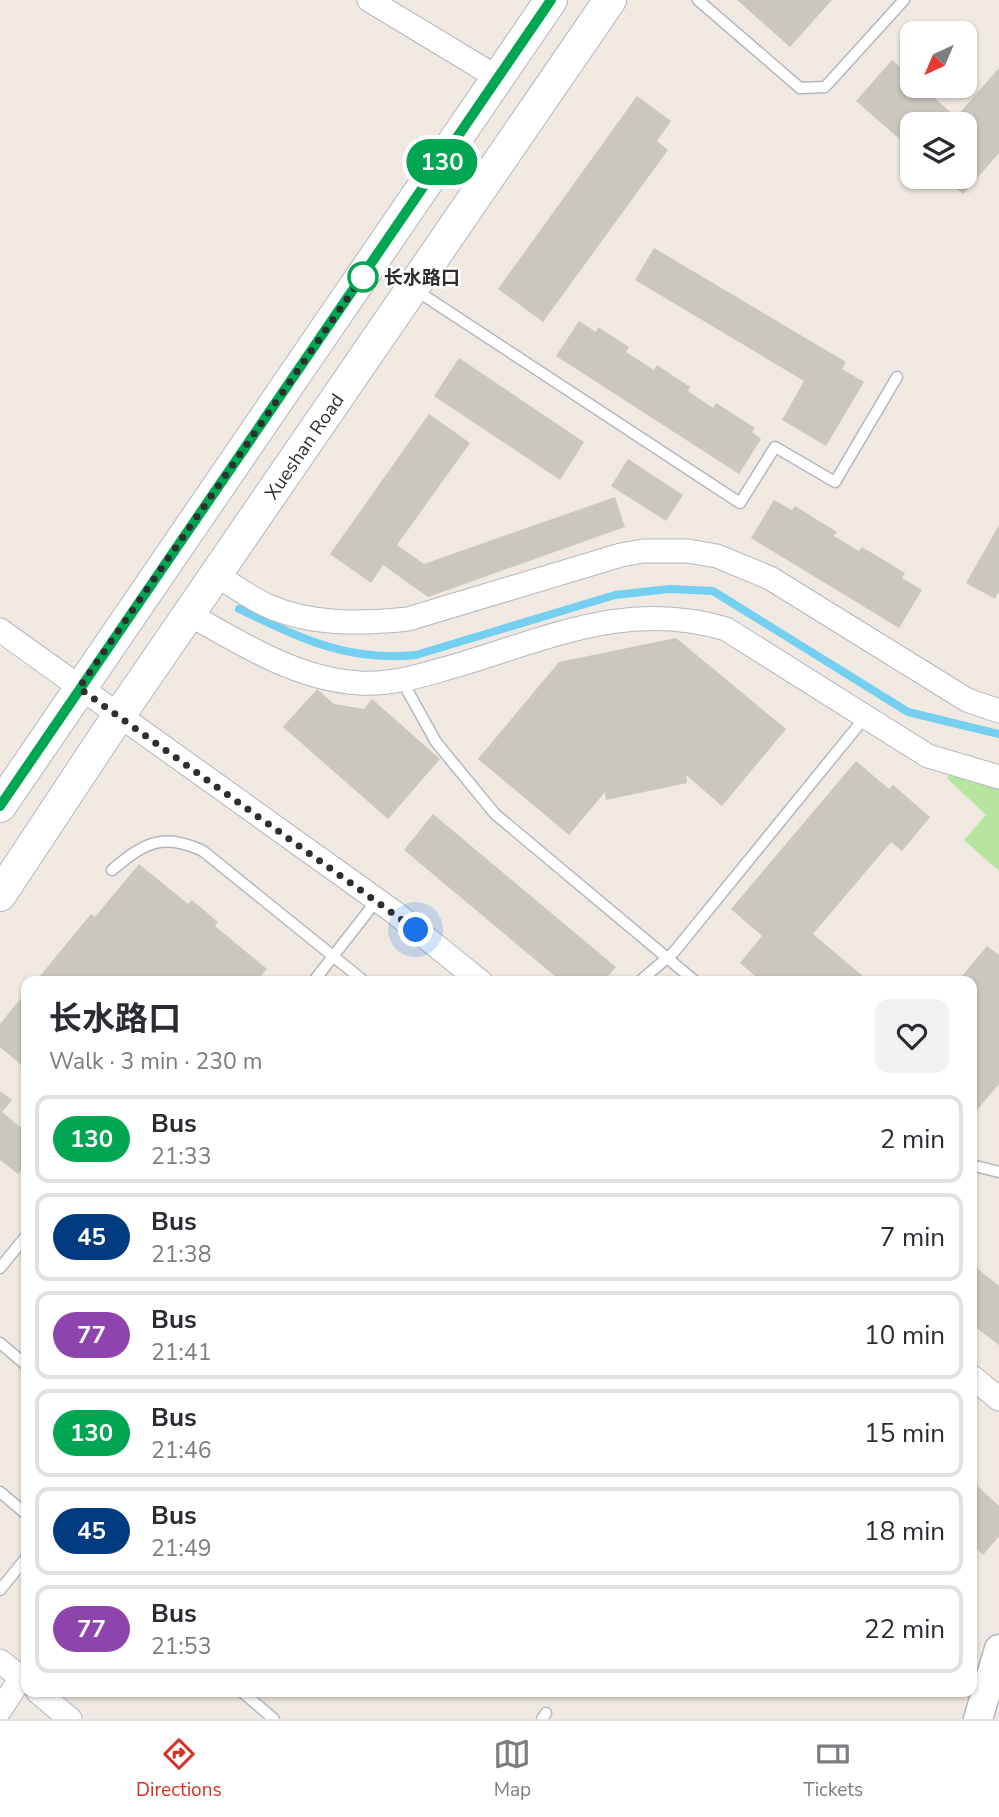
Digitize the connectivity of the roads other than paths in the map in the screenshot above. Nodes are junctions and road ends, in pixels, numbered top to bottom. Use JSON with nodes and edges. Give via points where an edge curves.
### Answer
{"nodes":[{"id":1,"x":369,"y":0,"type":"edge"},
{"id":2,"x":551,"y":0,"type":"edge"},
{"id":3,"x":610,"y":0,"type":"edge"},
{"id":4,"x":698,"y":0,"type":"edge"},
{"id":5,"x":904,"y":0,"type":"edge"},
{"id":6,"x":498,"y":78,"type":"junction"},
{"id":7,"x":414,"y":289,"type":"junction"},
{"id":8,"x":897,"y":377,"type":"dead end"},
{"id":9,"x":216,"y":575,"type":"junction"},
{"id":10,"x":189,"y":614,"type":"junction"},
{"id":11,"x":0,"y":631,"type":"edge"},
{"id":12,"x":402,"y":681,"type":"junction"},
{"id":13,"x":79,"y":688,"type":"junction"},
{"id":14,"x":999,"y":711,"type":"edge"},
{"id":15,"x":119,"y":716,"type":"junction"},
{"id":16,"x":866,"y":716,"type":"junction"},
{"id":17,"x":999,"y":777,"type":"edge"},
{"id":18,"x":0,"y":806,"type":"edge"},
{"id":19,"x":112,"y":870,"type":"dead end"},
{"id":20,"x":0,"y":895,"type":"edge"},
{"id":21,"x":377,"y":900,"type":"junction"},
{"id":22,"x":333,"y":956,"type":"junction"},
{"id":23,"x":667,"y":958,"type":"junction"},
{"id":24,"x":318,"y":976,"type":"edge"},
{"id":25,"x":358,"y":976,"type":"edge"},
{"id":26,"x":473,"y":976,"type":"edge"},
{"id":27,"x":646,"y":976,"type":"edge"},
{"id":28,"x":689,"y":976,"type":"edge"},
{"id":29,"x":977,"y":1166,"type":"edge"},
{"id":30,"x":999,"y":1172,"type":"edge"},
{"id":31,"x":21,"y":1242,"type":"edge"},
{"id":32,"x":0,"y":1268,"type":"edge"},
{"id":33,"x":0,"y":1343,"type":"edge"},
{"id":34,"x":21,"y":1361,"type":"edge"},
{"id":35,"x":977,"y":1381,"type":"edge"},
{"id":36,"x":999,"y":1399,"type":"edge"},
{"id":37,"x":0,"y":1493,"type":"edge"},
{"id":38,"x":21,"y":1510,"type":"edge"},
{"id":39,"x":21,"y":1564,"type":"edge"},
{"id":40,"x":0,"y":1590,"type":"edge"},
{"id":41,"x":999,"y":1649,"type":"edge"},
{"id":42,"x":0,"y":1661,"type":"edge"},
{"id":43,"x":21,"y":1678,"type":"edge"},
{"id":44,"x":21,"y":1690,"type":"edge"},
{"id":45,"x":44,"y":1697,"type":"edge"},
{"id":46,"x":248,"y":1697,"type":"edge"},
{"id":47,"x":0,"y":1710,"type":"edge"},
{"id":48,"x":71,"y":1719,"type":"edge"},
{"id":49,"x":274,"y":1719,"type":"edge"},
{"id":50,"x":978,"y":1719,"type":"edge"}],
"edges":[{"from":1,"to":6,"type":"street"},
{"from":2,"to":6,"type":"main road"},
{"from":3,"to":7,"type":"main road","name":"Xueshan Road"},
{"from":4,"to":5,"type":"lane","via":[[800,88],[825,88]]},
{"from":6,"to":13,"type":"main road"},
{"from":7,"to":8,"type":"lane","via":[[740,503],[775,447],[835,482]]},
{"from":7,"to":9,"type":"main road","name":"Xueshan Road"},
{"from":9,"to":10,"type":"main road","name":"Xueshan Road"},
{"from":9,"to":14,"type":"street","via":[[268,606],[342,622],[375,623],[408,619],[621,555],[688,551],[744,565],[770,578],[967,701]]},
{"from":10,"to":12,"type":"street","via":[[246,647],[334,679]]},
{"from":10,"to":15,"type":"main road","name":"Xueshan Road"},
{"from":11,"to":13,"type":"street"},
{"from":12,"to":16,"type":"street","via":[[601,622],[673,617],[726,629]]},
{"from":12,"to":23,"type":"lane","via":[[442,750],[495,814]]},
{"from":13,"to":15,"type":"street"},
{"from":13,"to":18,"type":"main road"},
{"from":15,"to":20,"type":"main road","name":"Xueshan Road"},
{"from":15,"to":21,"type":"street"},
{"from":16,"to":17,"type":"street","via":[[928,756]]},
{"from":16,"to":23,"type":"lane"},
{"from":19,"to":22,"type":"lane","via":[[149,844],[188,844],[203,850]]},
{"from":21,"to":22,"type":"lane"},
{"from":21,"to":26,"type":"street"},
{"from":22,"to":24,"type":"lane"},
{"from":22,"to":25,"type":"lane"},
{"from":23,"to":27,"type":"lane"},
{"from":23,"to":28,"type":"lane"},
{"from":29,"to":30,"type":"lane"},
{"from":31,"to":32,"type":"lane"},
{"from":33,"to":34,"type":"lane"},
{"from":35,"to":36,"type":"street"},
{"from":37,"to":38,"type":"lane"},
{"from":39,"to":40,"type":"lane"},
{"from":41,"to":50,"type":"street"},
{"from":42,"to":43,"type":"street"},
{"from":44,"to":47,"type":"street"},
{"from":45,"to":48,"type":"street"},
{"from":46,"to":49,"type":"lane"}]}
